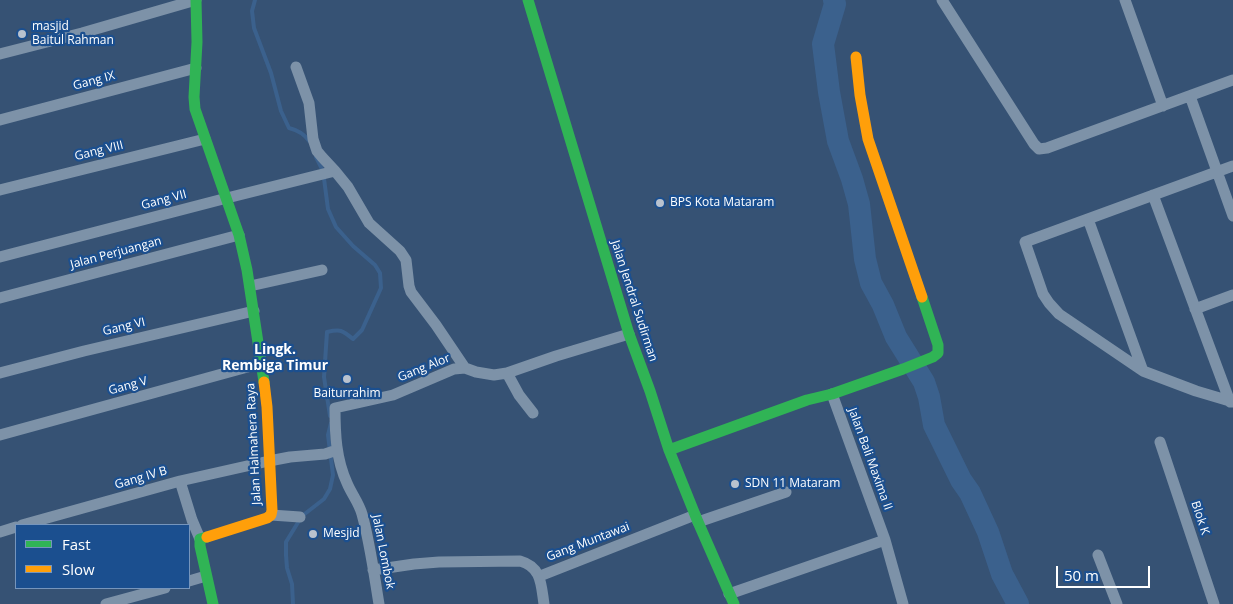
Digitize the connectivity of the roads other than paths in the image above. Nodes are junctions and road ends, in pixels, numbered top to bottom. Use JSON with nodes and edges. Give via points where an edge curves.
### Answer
{"nodes":[{"id":1,"x":196,"y":0,"type":"edge"},
{"id":2,"x":528,"y":0,"type":"edge"},
{"id":3,"x":942,"y":0,"type":"edge"},
{"id":4,"x":1124,"y":0,"type":"edge"},
{"id":5,"x":0,"y":54,"type":"edge"},
{"id":6,"x":856,"y":57,"type":"dead end"},
{"id":7,"x":296,"y":67,"type":"dead end"},
{"id":8,"x":196,"y":68,"type":"junction"},
{"id":9,"x":1233,"y":80,"type":"edge"},
{"id":10,"x":1190,"y":96,"type":"junction"},
{"id":11,"x":1163,"y":106,"type":"junction"},
{"id":12,"x":0,"y":120,"type":"edge"},
{"id":13,"x":205,"y":139,"type":"junction"},
{"id":14,"x":1233,"y":166,"type":"edge"},
{"id":15,"x":1217,"y":172,"type":"junction"},
{"id":16,"x":327,"y":173,"type":"junction"},
{"id":17,"x":0,"y":190,"type":"edge"},
{"id":18,"x":1153,"y":196,"type":"junction"},
{"id":19,"x":227,"y":198,"type":"junction"},
{"id":20,"x":1233,"y":216,"type":"edge"},
{"id":21,"x":1088,"y":219,"type":"junction"},
{"id":22,"x":239,"y":235,"type":"junction"},
{"id":23,"x":0,"y":257,"type":"edge"},
{"id":24,"x":322,"y":270,"type":"dead end"},
{"id":25,"x":250,"y":286,"type":"junction"},
{"id":26,"x":1233,"y":295,"type":"edge"},
{"id":27,"x":0,"y":298,"type":"edge"},
{"id":28,"x":1195,"y":309,"type":"junction"},
{"id":29,"x":254,"y":311,"type":"junction"},
{"id":30,"x":629,"y":334,"type":"junction"},
{"id":31,"x":262,"y":363,"type":"junction"},
{"id":32,"x":465,"y":368,"type":"junction"},
{"id":33,"x":1143,"y":371,"type":"junction"},
{"id":34,"x":0,"y":373,"type":"edge"},
{"id":35,"x":507,"y":373,"type":"junction"},
{"id":36,"x":832,"y":394,"type":"junction"},
{"id":37,"x":1231,"y":402,"type":"edge"},
{"id":38,"x":533,"y":413,"type":"dead end"},
{"id":39,"x":0,"y":435,"type":"edge"},
{"id":40,"x":1160,"y":442,"type":"dead end"},
{"id":41,"x":669,"y":450,"type":"junction"},
{"id":42,"x":332,"y":452,"type":"junction"},
{"id":43,"x":269,"y":461,"type":"junction"},
{"id":44,"x":180,"y":481,"type":"junction"},
{"id":45,"x":786,"y":492,"type":"dead end"},
{"id":46,"x":271,"y":515,"type":"junction"},
{"id":47,"x":300,"y":517,"type":"dead end"},
{"id":48,"x":697,"y":519,"type":"junction"},
{"id":49,"x":26,"y":524,"type":"edge"},
{"id":50,"x":15,"y":527,"type":"edge"},
{"id":51,"x":0,"y":532,"type":"edge"},
{"id":52,"x":200,"y":539,"type":"junction"},
{"id":53,"x":885,"y":540,"type":"junction"},
{"id":54,"x":1098,"y":555,"type":"dead end"},
{"id":55,"x":374,"y":570,"type":"junction"},
{"id":56,"x":206,"y":576,"type":"junction"},
{"id":57,"x":540,"y":576,"type":"junction"},
{"id":58,"x":190,"y":581,"type":"edge"},
{"id":59,"x":161,"y":589,"type":"edge"},
{"id":60,"x":732,"y":599,"type":"edge"},
{"id":61,"x":106,"y":604,"type":"edge"},
{"id":62,"x":213,"y":604,"type":"edge"},
{"id":63,"x":379,"y":604,"type":"edge"},
{"id":64,"x":544,"y":604,"type":"edge"},
{"id":65,"x":903,"y":604,"type":"edge"},
{"id":66,"x":1117,"y":604,"type":"edge"},
{"id":67,"x":1214,"y":604,"type":"edge"}],
"edges":[{"from":1,"to":5,"type":"street"},
{"from":1,"to":8,"type":"main road","name":"Jalan Halmahera Raya"},
{"from":2,"to":30,"type":"main road","name":"Jalan Jendral Sudirman"},
{"from":3,"to":11,"type":"street","via":[[1039,149]]},
{"from":4,"to":11,"type":"street"},
{"from":6,"to":36,"type":"main road","via":[[868,139],[938,353]]},
{"from":7,"to":16,"type":"street","via":[[309,103],[317,151]]},
{"from":8,"to":12,"type":"street","name":"Gang IX"},
{"from":8,"to":13,"type":"main road","name":"Jalan Halmahera Raya","via":[[194,103]]},
{"from":9,"to":10,"type":"street"},
{"from":10,"to":11,"type":"street"},
{"from":10,"to":15,"type":"street"},
{"from":13,"to":17,"type":"street","name":"Gang VIII"},
{"from":13,"to":19,"type":"main road","name":"Jalan Halmahera Raya"},
{"from":14,"to":15,"type":"street"},
{"from":15,"to":18,"type":"street"},
{"from":15,"to":20,"type":"street"},
{"from":16,"to":19,"type":"street","name":"Gang VII"},
{"from":16,"to":32,"type":"street","via":[[348,187],[368,223],[400,250],[406,260],[411,292]]},
{"from":18,"to":21,"type":"street"},
{"from":18,"to":28,"type":"street"},
{"from":19,"to":22,"type":"main road","name":"Jalan Halmahera Raya"},
{"from":19,"to":23,"type":"street","name":"Gang VII"},
{"from":21,"to":33,"type":"street"},
{"from":21,"to":33,"type":"street","via":[[1025,242],[1043,294],[1059,314]]},
{"from":22,"to":25,"type":"main road","name":"Jalan Halmahera Raya"},
{"from":22,"to":27,"type":"street","name":"Jalan Perjuangan"},
{"from":24,"to":25,"type":"street"},
{"from":25,"to":29,"type":"main road","name":"Jalan Halmahera Raya"},
{"from":26,"to":28,"type":"street"},
{"from":28,"to":37,"type":"street"},
{"from":29,"to":31,"type":"main road","name":"Jalan Halmahera Raya"},
{"from":29,"to":34,"type":"street","name":"Gang VI"},
{"from":30,"to":35,"type":"street","name":"Gang Alor"},
{"from":30,"to":41,"type":"main road","name":"Jalan Jendral Sudirman"},
{"from":31,"to":39,"type":"street","name":"Gang V"},
{"from":31,"to":43,"type":"main road","name":"Jalan Halmahera Raya"},
{"from":32,"to":35,"type":"street","name":"Gang Alor","via":[[494,375]]},
{"from":32,"to":42,"type":"street","name":"Gang Alor","via":[[454,369],[393,395],[335,408]]},
{"from":33,"to":37,"type":"street"},
{"from":35,"to":38,"type":"street"},
{"from":36,"to":41,"type":"main road"},
{"from":36,"to":53,"type":"street","name":"Jalan Bali Maxima II"},
{"from":40,"to":67,"type":"street","name":"Blok K"},
{"from":41,"to":48,"type":"main road","name":"Jalan Jendral Sudirman"},
{"from":42,"to":43,"type":"street"},
{"from":42,"to":55,"type":"street","name":"Jalan Lombok","via":[[361,512]]},
{"from":43,"to":44,"type":"street","name":"Gang IV B"},
{"from":43,"to":46,"type":"main road","name":"Jalan Halmahera Raya"},
{"from":44,"to":49,"type":"street","name":"Gang IV B"},
{"from":44,"to":52,"type":"street"},
{"from":45,"to":48,"type":"street","name":"Gang Muntawai"},
{"from":46,"to":47,"type":"street"},
{"from":46,"to":52,"type":"main road","name":"Jalan Halmahera Raya"},
{"from":48,"to":57,"type":"street","name":"Gang Muntawai"},
{"from":48,"to":60,"type":"main road","name":"Jalan Jendral Sudirman"},
{"from":50,"to":51,"type":"street"},
{"from":52,"to":56,"type":"main road"},
{"from":53,"to":60,"type":"street"},
{"from":53,"to":65,"type":"street","name":"Jalan Bali Maxima II"},
{"from":54,"to":66,"type":"street"},
{"from":55,"to":57,"type":"street","name":"Gang Muntawai","via":[[439,562],[520,561]]},
{"from":55,"to":63,"type":"street","name":"Jalan Lombok"},
{"from":56,"to":58,"type":"street"},
{"from":56,"to":62,"type":"main road"},
{"from":57,"to":64,"type":"street"},
{"from":59,"to":61,"type":"street"}]}
